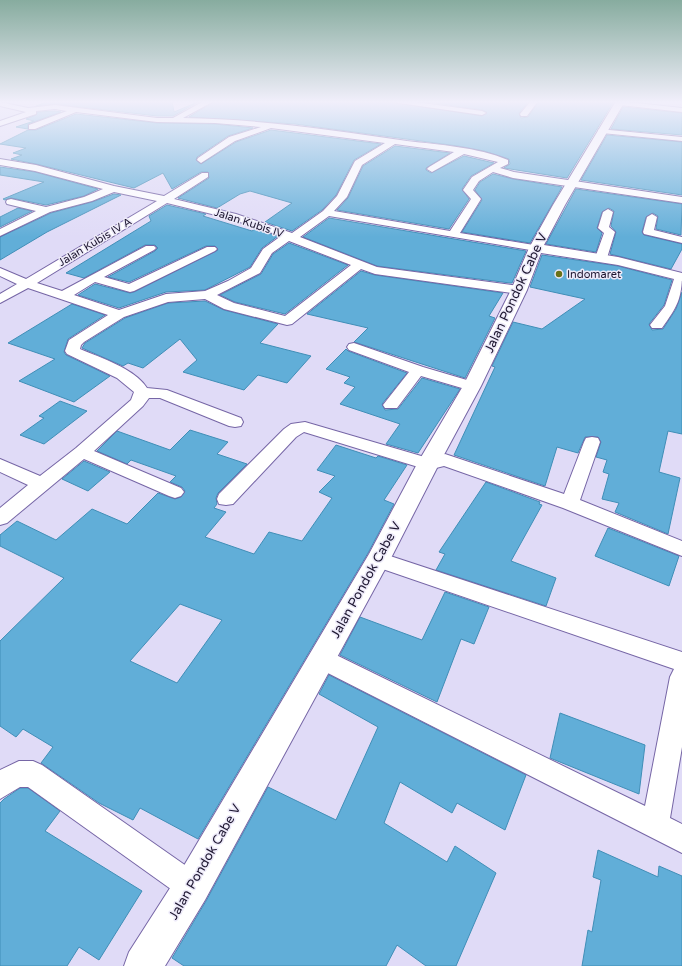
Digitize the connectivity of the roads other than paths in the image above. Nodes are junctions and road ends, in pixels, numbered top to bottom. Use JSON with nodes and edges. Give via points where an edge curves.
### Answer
{"nodes":[{"id":1,"x":222,"y":146,"type":"edge"},
{"id":2,"x":385,"y":146,"type":"edge"},
{"id":3,"x":425,"y":146,"type":"edge"},
{"id":4,"x":593,"y":146,"type":"edge"},
{"id":5,"x":464,"y":151,"type":"junction"},
{"id":6,"x":201,"y":160,"type":"dead end"},
{"id":7,"x":0,"y":162,"type":"edge"},
{"id":8,"x":15,"y":164,"type":"junction"},
{"id":9,"x":432,"y":169,"type":"dead end"},
{"id":10,"x":492,"y":169,"type":"junction"},
{"id":11,"x":0,"y":170,"type":"edge"},
{"id":12,"x":205,"y":175,"type":"dead end"},
{"id":13,"x":570,"y":185,"type":"junction"},
{"id":14,"x":113,"y":189,"type":"junction"},
{"id":15,"x":164,"y":199,"type":"junction"},
{"id":16,"x":682,"y":200,"type":"edge"},
{"id":17,"x":11,"y":202,"type":"dead end"},
{"id":18,"x":46,"y":210,"type":"junction"},
{"id":19,"x":608,"y":212,"type":"dead end"},
{"id":20,"x":327,"y":213,"type":"junction"},
{"id":21,"x":652,"y":217,"type":"dead end"},
{"id":22,"x":0,"y":233,"type":"edge"},
{"id":23,"x":452,"y":235,"type":"junction"},
{"id":24,"x":291,"y":237,"type":"junction"},
{"id":25,"x":682,"y":240,"type":"edge"},
{"id":26,"x":150,"y":248,"type":"dead end"},
{"id":27,"x":536,"y":248,"type":"junction"},
{"id":28,"x":211,"y":249,"type":"dead end"},
{"id":29,"x":601,"y":258,"type":"junction"},
{"id":30,"x":359,"y":265,"type":"junction"},
{"id":31,"x":0,"y":272,"type":"edge"},
{"id":32,"x":681,"y":277,"type":"edge"},
{"id":33,"x":93,"y":278,"type":"junction"},
{"id":34,"x":26,"y":283,"type":"junction"},
{"id":35,"x":519,"y":290,"type":"junction"},
{"id":36,"x":207,"y":295,"type":"junction"},
{"id":37,"x":63,"y":296,"type":"junction"},
{"id":38,"x":0,"y":298,"type":"edge"},
{"id":39,"x":676,"y":307,"type":"edge"},
{"id":40,"x":119,"y":314,"type":"junction"},
{"id":41,"x":657,"y":325,"type":"dead end"},
{"id":42,"x":354,"y":347,"type":"dead end"},
{"id":43,"x":418,"y":370,"type":"junction"},
{"id":44,"x":472,"y":386,"type":"junction"},
{"id":45,"x":142,"y":393,"type":"junction"},
{"id":46,"x":390,"y":405,"type":"dead end"},
{"id":47,"x":235,"y":422,"type":"dead end"},
{"id":48,"x":592,"y":442,"type":"dead end"},
{"id":49,"x":82,"y":452,"type":"junction"},
{"id":50,"x":428,"y":464,"type":"junction"},
{"id":51,"x":0,"y":465,"type":"edge"},
{"id":52,"x":41,"y":484,"type":"junction"},
{"id":53,"x":175,"y":492,"type":"dead end"},
{"id":54,"x":226,"y":499,"type":"dead end"},
{"id":55,"x":570,"y":503,"type":"junction"},
{"id":56,"x":0,"y":518,"type":"edge"},
{"id":57,"x":682,"y":549,"type":"edge"},
{"id":58,"x":378,"y":560,"type":"junction"},
{"id":59,"x":322,"y":659,"type":"junction"},
{"id":60,"x":682,"y":662,"type":"edge"},
{"id":61,"x":682,"y":677,"type":"edge"},
{"id":62,"x":0,"y":786,"type":"edge"},
{"id":63,"x":656,"y":825,"type":"junction"},
{"id":64,"x":682,"y":839,"type":"edge"},
{"id":65,"x":192,"y":886,"type":"junction"},
{"id":66,"x":143,"y":966,"type":"edge"}],
"edges":[{"from":1,"to":6,"type":"street"},
{"from":2,"to":20,"type":"street","via":[[358,163],[345,194]]},
{"from":3,"to":5,"type":"street"},
{"from":4,"to":13,"type":"street","name":"Jalan Pondok Cabe V"},
{"from":5,"to":9,"type":"street"},
{"from":5,"to":10,"type":"street","via":[[505,161]]},
{"from":7,"to":8,"type":"street","name":"Jalan Kubis IV"},
{"from":8,"to":11,"type":"street"},
{"from":8,"to":14,"type":"street","name":"Jalan Kubis IV"},
{"from":10,"to":13,"type":"street"},
{"from":10,"to":23,"type":"street","via":[[475,179],[468,190],[476,199]]},
{"from":12,"to":15,"type":"street","name":"Jalan Kubis IV A"},
{"from":13,"to":16,"type":"street"},
{"from":13,"to":27,"type":"street","name":"Jalan Pondok Cabe V"},
{"from":14,"to":15,"type":"street","name":"Jalan Kubis IV"},
{"from":14,"to":18,"type":"street","via":[[88,199]]},
{"from":15,"to":24,"type":"street","name":"Jalan Kubis IV","via":[[232,216]]},
{"from":15,"to":34,"type":"street","name":"Jalan Kubis IV A","via":[[104,238]]},
{"from":17,"to":18,"type":"street"},
{"from":18,"to":22,"type":"street"},
{"from":19,"to":29,"type":"street","via":[[603,228],[610,232]]},
{"from":20,"to":23,"type":"street"},
{"from":20,"to":24,"type":"street"},
{"from":21,"to":25,"type":"street","via":[[648,232]]},
{"from":23,"to":27,"type":"street"},
{"from":24,"to":30,"type":"street","name":"Jalan Kubis IV"},
{"from":24,"to":36,"type":"street","via":[[268,251],[256,270]]},
{"from":26,"to":33,"type":"street"},
{"from":27,"to":29,"type":"street"},
{"from":27,"to":35,"type":"street","name":"Jalan Pondok Cabe V"},
{"from":28,"to":33,"type":"street","via":[[130,288]]},
{"from":29,"to":32,"type":"street"},
{"from":30,"to":35,"type":"street","name":"Jalan Kubis IV","via":[[400,275]]},
{"from":30,"to":36,"type":"street","via":[[287,321],[229,306]]},
{"from":31,"to":34,"type":"street"},
{"from":32,"to":39,"type":"street"},
{"from":33,"to":37,"type":"street"},
{"from":34,"to":37,"type":"street"},
{"from":34,"to":38,"type":"street","name":"Jalan Kubis IV A"},
{"from":35,"to":44,"type":"street","name":"Jalan Pondok Cabe V"},
{"from":36,"to":40,"type":"street","via":[[166,298]]},
{"from":37,"to":40,"type":"street"},
{"from":39,"to":41,"type":"street"},
{"from":40,"to":45,"type":"street","via":[[79,339],[72,351],[122,375],[135,383]]},
{"from":42,"to":43,"type":"street"},
{"from":43,"to":44,"type":"street"},
{"from":43,"to":46,"type":"street"},
{"from":44,"to":50,"type":"street","name":"Jalan Pondok Cabe V"},
{"from":45,"to":47,"type":"street","via":[[162,393]]},
{"from":45,"to":49,"type":"street","via":[[137,403]]},
{"from":48,"to":55,"type":"street"},
{"from":49,"to":52,"type":"street"},
{"from":49,"to":53,"type":"street"},
{"from":50,"to":54,"type":"street","via":[[312,429],[297,428]]},
{"from":50,"to":55,"type":"street","via":[[445,460]]},
{"from":50,"to":58,"type":"street","name":"Jalan Pondok Cabe V"},
{"from":51,"to":52,"type":"street"},
{"from":52,"to":56,"type":"street"},
{"from":55,"to":57,"type":"street"},
{"from":58,"to":59,"type":"street","name":"Jalan Pondok Cabe V"},
{"from":58,"to":60,"type":"street"},
{"from":59,"to":63,"type":"street"},
{"from":59,"to":65,"type":"street","name":"Jalan Pondok Cabe V"},
{"from":61,"to":63,"type":"street"},
{"from":62,"to":65,"type":"street","via":[[12,776],[32,774]]},
{"from":63,"to":64,"type":"street"},
{"from":65,"to":66,"type":"street","name":"Jalan Pondok Cabe V"}]}
